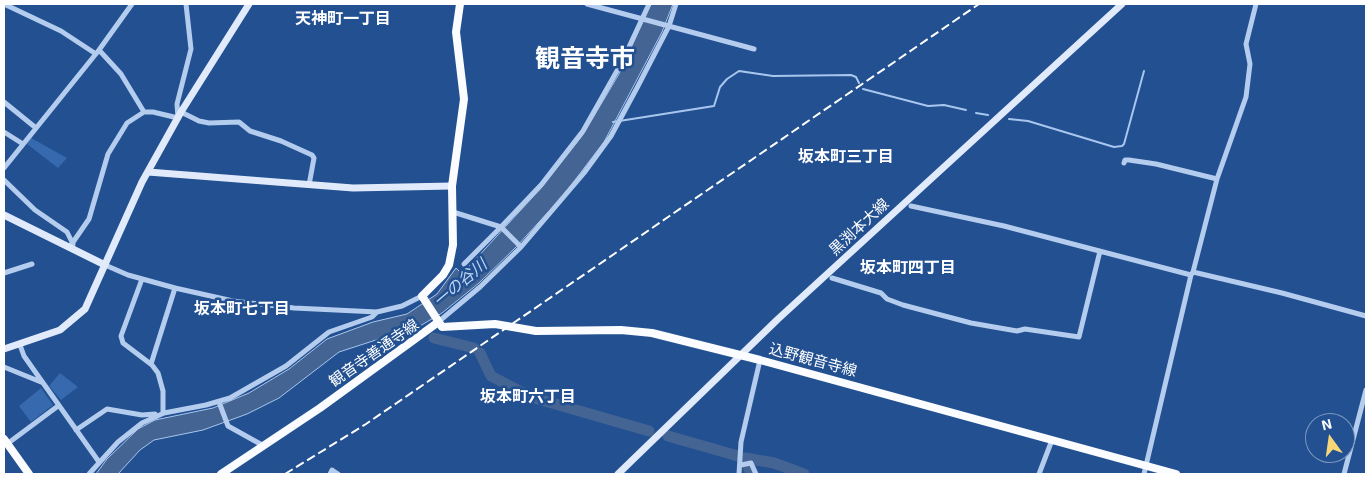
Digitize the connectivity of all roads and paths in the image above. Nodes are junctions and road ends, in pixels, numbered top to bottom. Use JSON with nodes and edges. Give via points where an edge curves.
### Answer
{"nodes":[{"id":1,"x":4,"y":4,"type":"edge"},
{"id":2,"x":132,"y":4,"type":"edge"},
{"id":3,"x":186,"y":4,"type":"edge"},
{"id":4,"x":249,"y":4,"type":"edge"},
{"id":5,"x":460,"y":4,"type":"edge"},
{"id":6,"x":587,"y":4,"type":"edge"},
{"id":7,"x":649,"y":4,"type":"edge"},
{"id":8,"x":676,"y":4,"type":"edge"},
{"id":9,"x":1256,"y":4,"type":"edge"},
{"id":10,"x":1119,"y":6,"type":"edge"},
{"id":11,"x":642,"y":19,"type":"junction"},
{"id":12,"x":669,"y":26,"type":"junction"},
{"id":13,"x":754,"y":49,"type":"dead end"},
{"id":14,"x":98,"y":52,"type":"junction"},
{"id":15,"x":4,"y":102,"type":"edge"},
{"id":16,"x":144,"y":112,"type":"junction"},
{"id":17,"x":180,"y":115,"type":"junction"},
{"id":18,"x":36,"y":128,"type":"junction"},
{"id":19,"x":4,"y":132,"type":"edge"},
{"id":20,"x":23,"y":144,"type":"junction"},
{"id":21,"x":1124,"y":163,"type":"dead end"},
{"id":22,"x":4,"y":168,"type":"edge"},
{"id":23,"x":148,"y":172,"type":"junction"},
{"id":24,"x":1217,"y":179,"type":"junction"},
{"id":25,"x":4,"y":180,"type":"edge"},
{"id":26,"x":309,"y":184,"type":"junction"},
{"id":27,"x":452,"y":186,"type":"junction"},
{"id":28,"x":911,"y":206,"type":"dead end"},
{"id":29,"x":453,"y":212,"type":"junction"},
{"id":30,"x":4,"y":215,"type":"edge"},
{"id":31,"x":502,"y":227,"type":"junction"},
{"id":32,"x":71,"y":246,"type":"junction"},
{"id":33,"x":521,"y":247,"type":"junction"},
{"id":34,"x":1100,"y":251,"type":"junction"},
{"id":35,"x":32,"y":264,"type":"dead end"},
{"id":36,"x":464,"y":264,"type":"dead end"},
{"id":37,"x":105,"y":265,"type":"junction"},
{"id":38,"x":4,"y":273,"type":"edge"},
{"id":39,"x":1192,"y":273,"type":"junction"},
{"id":40,"x":832,"y":278,"type":"dead end"},
{"id":41,"x":142,"y":279,"type":"junction"},
{"id":42,"x":175,"y":288,"type":"junction"},
{"id":43,"x":423,"y":298,"type":"junction"},
{"id":44,"x":377,"y":312,"type":"junction"},
{"id":45,"x":1366,"y":316,"type":"edge"},
{"id":46,"x":436,"y":321,"type":"junction"},
{"id":47,"x":20,"y":345,"type":"junction"},
{"id":48,"x":4,"y":349,"type":"edge"},
{"id":49,"x":740,"y":356,"type":"junction"},
{"id":50,"x":760,"y":360,"type":"junction"},
{"id":51,"x":151,"y":364,"type":"junction"},
{"id":52,"x":4,"y":367,"type":"edge"},
{"id":53,"x":41,"y":382,"type":"junction"},
{"id":54,"x":1366,"y":390,"type":"edge"},
{"id":55,"x":219,"y":402,"type":"junction"},
{"id":56,"x":58,"y":406,"type":"junction"},
{"id":57,"x":164,"y":413,"type":"junction"},
{"id":58,"x":76,"y":430,"type":"junction"},
{"id":59,"x":1052,"y":440,"type":"junction"},
{"id":60,"x":6,"y":442,"type":"edge"},
{"id":61,"x":264,"y":446,"type":"junction"},
{"id":62,"x":98,"y":462,"type":"junction"},
{"id":63,"x":741,"y":465,"type":"junction"},
{"id":64,"x":1145,"y":471,"type":"edge"},
{"id":65,"x":29,"y":474,"type":"edge"},
{"id":66,"x":89,"y":474,"type":"edge"},
{"id":67,"x":221,"y":474,"type":"edge"},
{"id":68,"x":330,"y":474,"type":"edge"},
{"id":69,"x":338,"y":474,"type":"edge"},
{"id":70,"x":618,"y":474,"type":"edge"},
{"id":71,"x":739,"y":474,"type":"edge"},
{"id":72,"x":756,"y":474,"type":"edge"},
{"id":73,"x":1039,"y":474,"type":"edge"},
{"id":74,"x":1176,"y":474,"type":"edge"},
{"id":75,"x":1344,"y":474,"type":"edge"}],
"edges":[{"from":1,"to":14,"type":"street"},
{"from":2,"to":14,"type":"street"},
{"from":3,"to":17,"type":"street","via":[[191,49],[177,104]]},
{"from":4,"to":17,"type":"street"},
{"from":5,"to":27,"type":"main road","name":"観音寺善通寺線","via":[[456,32],[464,99]]},
{"from":6,"to":11,"type":"street"},
{"from":7,"to":11,"type":"street"},
{"from":8,"to":12,"type":"street"},
{"from":9,"to":24,"type":"street","via":[[1246,44],[1250,64],[1246,97]]},
{"from":10,"to":49,"type":"street","name":"黒渕本大線"},
{"from":11,"to":12,"type":"street"},
{"from":11,"to":31,"type":"street","via":[[583,131],[541,185]]},
{"from":12,"to":13,"type":"street"},
{"from":12,"to":33,"type":"street","via":[[611,136]]},
{"from":14,"to":16,"type":"street","via":[[121,74]]},
{"from":14,"to":18,"type":"street"},
{"from":15,"to":18,"type":"street"},
{"from":16,"to":17,"type":"street"},
{"from":16,"to":32,"type":"street","via":[[127,123],[108,154],[89,220]]},
{"from":17,"to":23,"type":"street"},
{"from":17,"to":26,"type":"street","via":[[209,123],[239,122],[250,131],[281,140],[312,155]]},
{"from":18,"to":20,"type":"street"},
{"from":19,"to":20,"type":"street"},
{"from":20,"to":22,"type":"street"},
{"from":21,"to":24,"type":"street","via":[[1129,160],[1156,164]]},
{"from":23,"to":26,"type":"street"},
{"from":23,"to":37,"type":"street"},
{"from":24,"to":39,"type":"street"},
{"from":25,"to":32,"type":"street","via":[[35,210],[67,232]]},
{"from":26,"to":27,"type":"street","via":[[361,188]]},
{"from":27,"to":29,"type":"main road","name":"観音寺善通寺線"},
{"from":28,"to":34,"type":"street"},
{"from":29,"to":31,"type":"street"},
{"from":29,"to":43,"type":"main road","name":"観音寺善通寺線","via":[[454,234],[449,265]]},
{"from":30,"to":32,"type":"street"},
{"from":31,"to":33,"type":"street"},
{"from":31,"to":36,"type":"street"},
{"from":32,"to":37,"type":"street"},
{"from":33,"to":46,"type":"street","via":[[480,287]]},
{"from":34,"to":39,"type":"street"},
{"from":34,"to":40,"type":"street","via":[[1079,337],[971,323],[903,305],[881,293]]},
{"from":35,"to":38,"type":"street"},
{"from":37,"to":41,"type":"street"},
{"from":37,"to":47,"type":"street","via":[[90,301],[77,317],[56,333]]},
{"from":39,"to":45,"type":"street"},
{"from":39,"to":64,"type":"street"},
{"from":41,"to":42,"type":"street"},
{"from":41,"to":51,"type":"street","via":[[121,336],[127,348]]},
{"from":42,"to":44,"type":"street","via":[[259,305]]},
{"from":42,"to":51,"type":"street"},
{"from":43,"to":44,"type":"street"},
{"from":43,"to":46,"type":"main road","name":"観音寺善通寺線"},
{"from":44,"to":55,"type":"street","via":[[372,317],[329,332],[265,380]]},
{"from":46,"to":49,"type":"main road","name":"込野観音寺線","via":[[449,328],[483,323],[536,331],[634,330]]},
{"from":46,"to":61,"type":"main road","name":"観音寺善通寺線"},
{"from":47,"to":48,"type":"street"},
{"from":47,"to":53,"type":"street"},
{"from":49,"to":50,"type":"main road","name":"込野観音寺線"},
{"from":49,"to":70,"type":"street","name":"黒渕本大線"},
{"from":50,"to":59,"type":"main road","name":"込野観音寺線"},
{"from":50,"to":63,"type":"street","via":[[741,442]]},
{"from":51,"to":57,"type":"street","via":[[158,373],[163,391]]},
{"from":52,"to":53,"type":"street"},
{"from":53,"to":56,"type":"street"},
{"from":54,"to":75,"type":"street"},
{"from":55,"to":57,"type":"street"},
{"from":55,"to":61,"type":"street","via":[[228,426]]},
{"from":56,"to":58,"type":"street"},
{"from":56,"to":60,"type":"street"},
{"from":57,"to":58,"type":"street","via":[[142,415],[107,409]]},
{"from":57,"to":62,"type":"street","via":[[130,431]]},
{"from":58,"to":62,"type":"street"},
{"from":59,"to":64,"type":"main road","name":"込野観音寺線"},
{"from":59,"to":73,"type":"street"},
{"from":60,"to":65,"type":"main road"},
{"from":61,"to":67,"type":"main road","name":"観音寺善通寺線"},
{"from":62,"to":66,"type":"street"},
{"from":63,"to":71,"type":"street"},
{"from":63,"to":72,"type":"street","via":[[751,463]]},
{"from":64,"to":74,"type":"main road","name":"込野観音寺線"},
{"from":68,"to":69,"type":"street","via":[[332,470]]}]}
